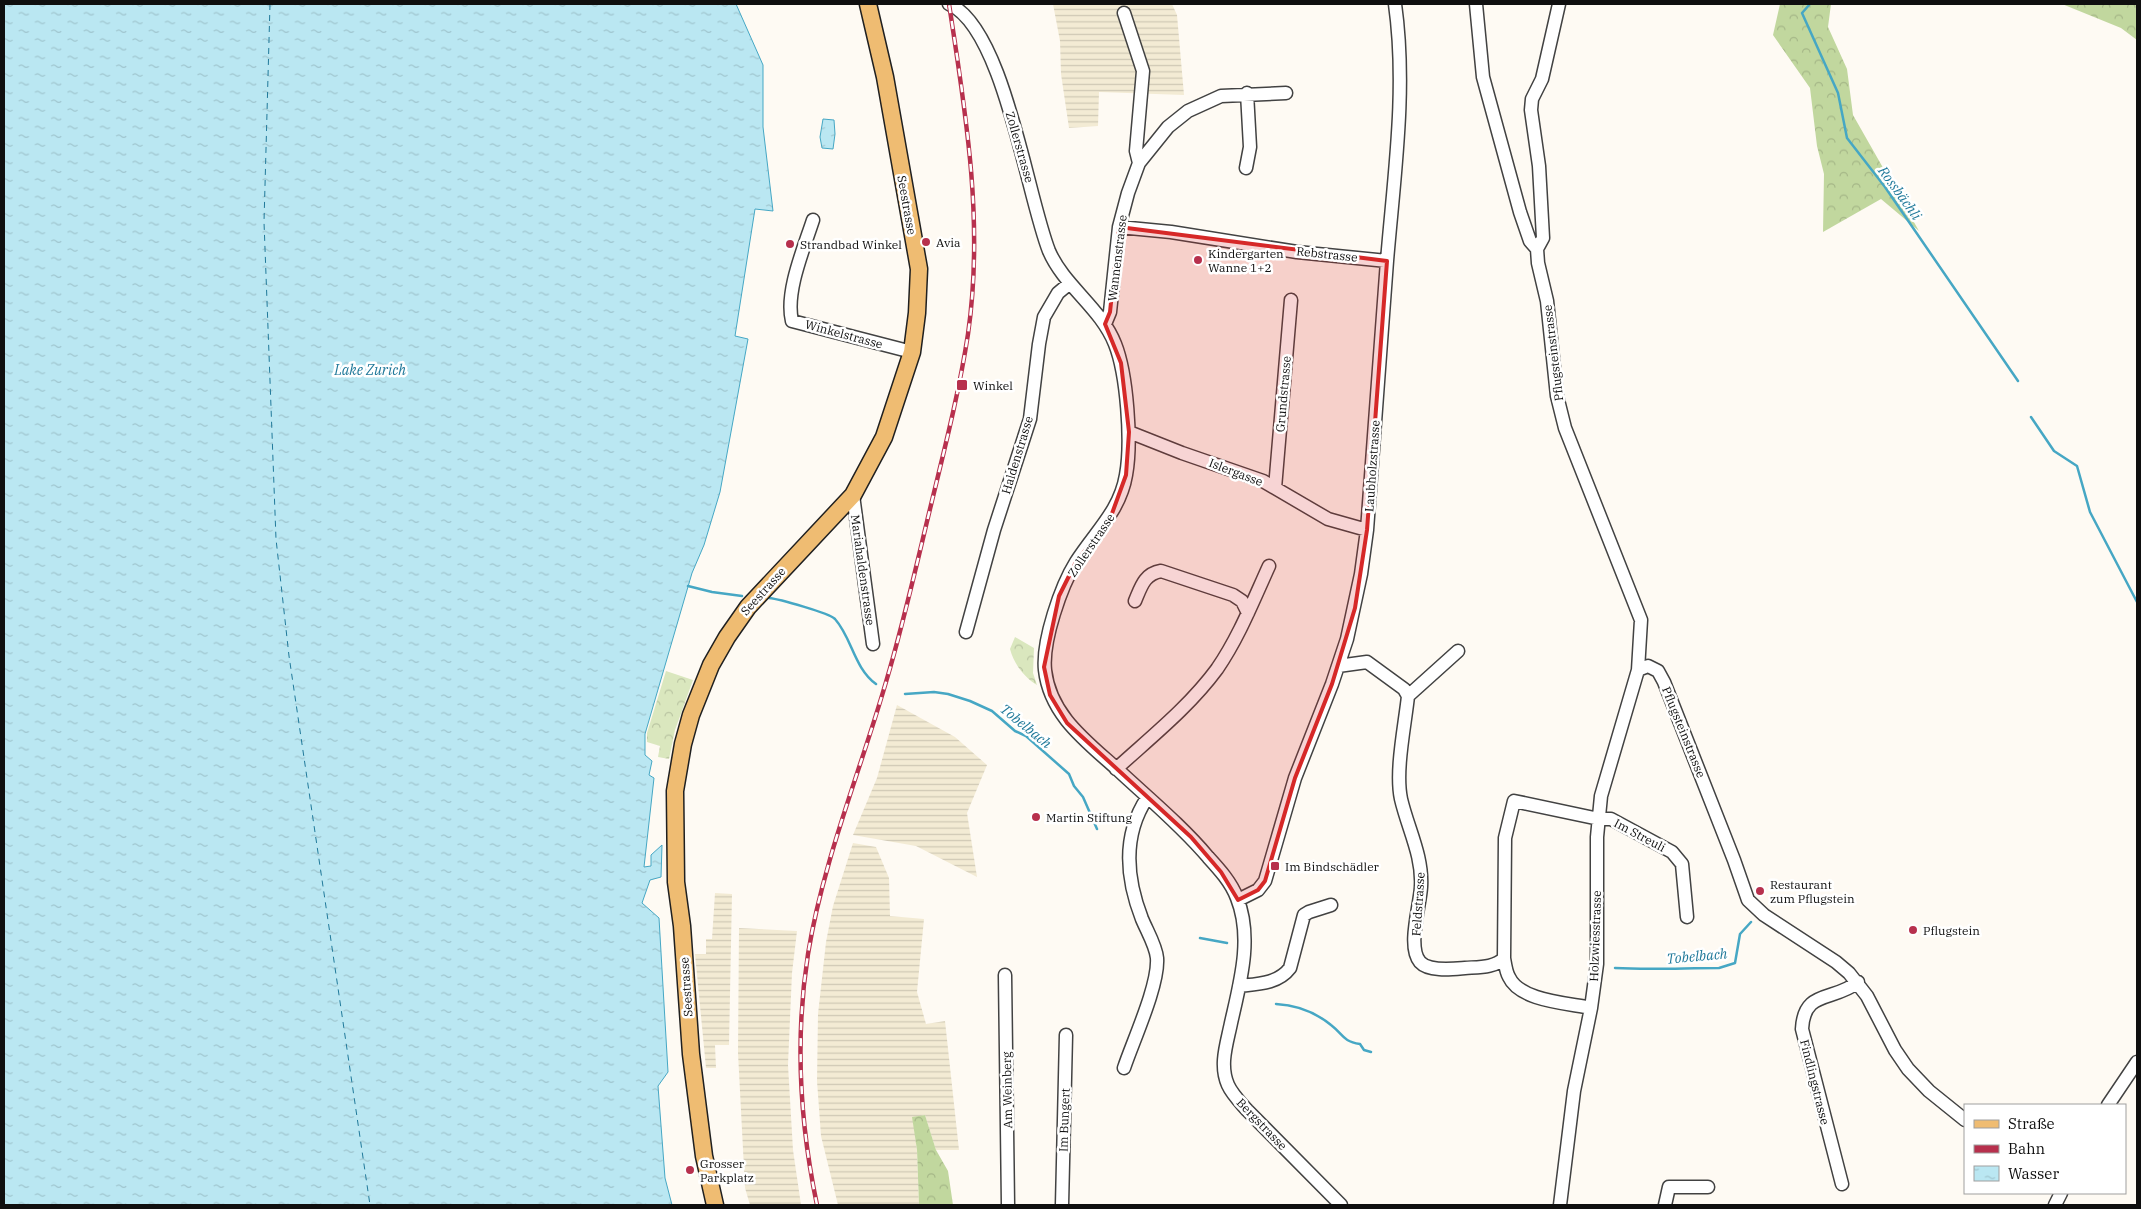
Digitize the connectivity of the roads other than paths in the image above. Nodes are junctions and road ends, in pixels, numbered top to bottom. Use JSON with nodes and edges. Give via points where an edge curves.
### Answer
{"nodes":[{"id":1,"x":869,"y":4,"type":"edge"},
{"id":2,"x":949,"y":4,"type":"edge"},
{"id":3,"x":1395,"y":4,"type":"edge"},
{"id":4,"x":1476,"y":4,"type":"edge"},
{"id":5,"x":1559,"y":4,"type":"edge"},
{"id":6,"x":1124,"y":13,"type":"dead end"},
{"id":7,"x":1247,"y":93,"type":"junction"},
{"id":8,"x":1286,"y":93,"type":"dead end"},
{"id":9,"x":1139,"y":163,"type":"junction"},
{"id":10,"x":1246,"y":168,"type":"dead end"},
{"id":11,"x":813,"y":220,"type":"dead end"},
{"id":12,"x":1119,"y":227,"type":"junction"},
{"id":13,"x":1538,"y":249,"type":"junction"},
{"id":14,"x":1387,"y":261,"type":"junction"},
{"id":15,"x":1070,"y":283,"type":"junction"},
{"id":16,"x":1291,"y":300,"type":"dead end"},
{"id":17,"x":1104,"y":324,"type":"junction"},
{"id":18,"x":912,"y":352,"type":"junction"},
{"id":19,"x":1129,"y":432,"type":"junction"},
{"id":20,"x":1275,"y":488,"type":"junction"},
{"id":21,"x":853,"y":495,"type":"junction"},
{"id":22,"x":1368,"y":530,"type":"junction"},
{"id":23,"x":1269,"y":566,"type":"dead end"},
{"id":24,"x":1135,"y":601,"type":"dead end"},
{"id":25,"x":1248,"y":613,"type":"junction"},
{"id":26,"x":966,"y":632,"type":"dead end"},
{"id":27,"x":873,"y":644,"type":"dead end"},
{"id":28,"x":1458,"y":651,"type":"dead end"},
{"id":29,"x":1338,"y":666,"type":"junction"},
{"id":30,"x":1638,"y":670,"type":"junction"},
{"id":31,"x":1408,"y":696,"type":"junction"},
{"id":32,"x":1116,"y":769,"type":"junction"},
{"id":33,"x":1147,"y":798,"type":"junction"},
{"id":34,"x":1599,"y":819,"type":"junction"},
{"id":35,"x":1238,"y":900,"type":"junction"},
{"id":36,"x":1331,"y":905,"type":"dead end"},
{"id":37,"x":1688,"y":917,"type":"dead end"},
{"id":38,"x":1504,"y":958,"type":"junction"},
{"id":39,"x":1005,"y":975,"type":"dead end"},
{"id":40,"x":1858,"y":982,"type":"junction"},
{"id":41,"x":1238,"y":991,"type":"junction"},
{"id":42,"x":1591,"y":1008,"type":"junction"},
{"id":43,"x":1066,"y":1034,"type":"dead end"},
{"id":44,"x":2137,"y":1062,"type":"edge"},
{"id":45,"x":1124,"y":1068,"type":"dead end"},
{"id":46,"x":2109,"y":1104,"type":"edge"},
{"id":47,"x":1964,"y":1119,"type":"edge"},
{"id":48,"x":1842,"y":1184,"type":"dead end"},
{"id":49,"x":1708,"y":1187,"type":"dead end"},
{"id":50,"x":2060,"y":1194,"type":"edge"},
{"id":51,"x":715,"y":1205,"type":"edge"},
{"id":52,"x":1008,"y":1205,"type":"edge"},
{"id":53,"x":1062,"y":1205,"type":"edge"},
{"id":54,"x":1341,"y":1205,"type":"edge"},
{"id":55,"x":1560,"y":1205,"type":"edge"},
{"id":56,"x":1665,"y":1205,"type":"edge"},
{"id":57,"x":2054,"y":1205,"type":"edge"}],
"edges":[{"from":1,"to":18,"type":"main road","name":"Seestrasse","via":[[919,270]]},
{"from":2,"to":15,"type":"street","name":"Zollerstrasse","via":[[969,19],[986,48],[1007,99],[1050,252]]},
{"from":3,"to":14,"type":"street","name":"Laubholzstrasse","via":[[1400,67],[1396,169]]},
{"from":4,"to":13,"type":"street","name":"Pflugsteinstrasse","via":[[1483,77],[1520,212],[1530,240]]},
{"from":5,"to":13,"type":"street","name":"Pflugsteinstrasse","via":[[1542,79],[1532,99],[1531,110],[1539,166],[1543,238]]},
{"from":6,"to":9,"type":"street","name":"Wannenstrasse","via":[[1143,71],[1136,152]]},
{"from":7,"to":8,"type":"street","name":"Wannenstrasse"},
{"from":7,"to":9,"type":"street","name":"Wannenstrasse","via":[[1222,96],[1188,111],[1168,127]]},
{"from":7,"to":10,"type":"street","via":[[1250,147]]},
{"from":9,"to":12,"type":"street","name":"Wannenstrasse"},
{"from":11,"to":18,"type":"street","name":"Winkelstrasse","via":[[795,276],[790,312],[792,321]]},
{"from":12,"to":14,"type":"street","name":"Rebstrasse"},
{"from":12,"to":17,"type":"street","name":"Wannenstrasse","via":[[1110,312]]},
{"from":13,"to":30,"type":"street","name":"Pflugsteinstrasse","via":[[1557,396],[1565,428],[1640,616]]},
{"from":14,"to":22,"type":"street","name":"Laubholzstrasse"},
{"from":15,"to":17,"type":"street","name":"Zollerstrasse"},
{"from":15,"to":26,"type":"street","name":"Haldenstrasse","via":[[1058,294],[1044,318],[1030,419],[994,530]]},
{"from":16,"to":20,"type":"street","name":"Grundstrasse"},
{"from":17,"to":19,"type":"street","name":"Zollerstrasse","via":[[1121,362]]},
{"from":18,"to":21,"type":"main road","name":"Seestrasse","via":[[884,437]]},
{"from":19,"to":20,"type":"street","name":"Islergasse"},
{"from":19,"to":32,"type":"street","name":"Zollerstrasse","via":[[1126,475],[1120,498],[1110,519],[1076,562],[1059,596],[1044,667],[1050,695],[1067,722]]},
{"from":20,"to":22,"type":"street","name":"Islergasse","via":[[1328,519]]},
{"from":21,"to":27,"type":"street","name":"Mariahaldenstrasse"},
{"from":21,"to":51,"type":"main road","name":"Seestrasse","via":[[738,619],[702,684],[683,744],[675,804],[676,882],[696,1093],[704,1156]]},
{"from":22,"to":29,"type":"street","name":"Laubholzstrasse","via":[[1355,608]]},
{"from":23,"to":25,"type":"street"},
{"from":24,"to":25,"type":"street","via":[[1144,581],[1152,572],[1161,571],[1233,595],[1242,601]]},
{"from":25,"to":32,"type":"street","via":[[1217,668],[1192,700]]},
{"from":28,"to":31,"type":"street"},
{"from":29,"to":31,"type":"street","via":[[1367,662],[1404,689]]},
{"from":29,"to":35,"type":"street","name":"Laubholzstrasse","via":[[1295,778],[1265,881],[1258,890]]},
{"from":30,"to":34,"type":"street","name":"Holzwiesstrasse","via":[[1605,779]]},
{"from":30,"to":40,"type":"street","name":"Pflugsteinstrasse","via":[[1648,666],[1658,670],[1664,682],[1748,900],[1764,915],[1844,968]]},
{"from":31,"to":38,"type":"street","name":"Feldstrasse","via":[[1400,776],[1401,798],[1421,870],[1414,936],[1417,956],[1428,967],[1458,968],[1497,964]]},
{"from":32,"to":33,"type":"street","name":"Zollerstrasse"},
{"from":33,"to":35,"type":"street","name":"Zollerstrasse","via":[[1191,837],[1221,872]]},
{"from":33,"to":45,"type":"street","via":[[1139,810],[1128,860],[1130,880],[1157,956],[1157,966]]},
{"from":34,"to":37,"type":"street","name":"Im Streuli","via":[[1611,819],[1672,852],[1682,864]]},
{"from":34,"to":38,"type":"street","via":[[1514,801],[1505,838]]},
{"from":34,"to":42,"type":"street","name":"Holzwiesstrasse","via":[[1597,964]]},
{"from":35,"to":41,"type":"street","name":"Zollerstrasse","via":[[1244,945]]},
{"from":36,"to":41,"type":"street","via":[[1306,913],[1286,973],[1267,983]]},
{"from":38,"to":42,"type":"street","via":[[1508,977],[1517,989],[1530,996]]},
{"from":39,"to":52,"type":"street","name":"Am Weinberg"},
{"from":40,"to":47,"type":"street","name":"Pflugsteinstrasse","via":[[1908,1068],[1929,1091]]},
{"from":40,"to":48,"type":"street","name":"Findlingstrasse","via":[[1843,993],[1815,1001],[1802,1018],[1802,1029]]},
{"from":41,"to":54,"type":"street","name":"Bergstrasse","via":[[1224,1055],[1227,1084],[1247,1110]]},
{"from":42,"to":55,"type":"street","name":"Holzwiesstrasse","via":[[1574,1091]]},
{"from":43,"to":53,"type":"street","name":"Im Bungert"},
{"from":44,"to":46,"type":"street"},
{"from":49,"to":56,"type":"street","via":[[1669,1187]]},
{"from":50,"to":57,"type":"street"}]}
